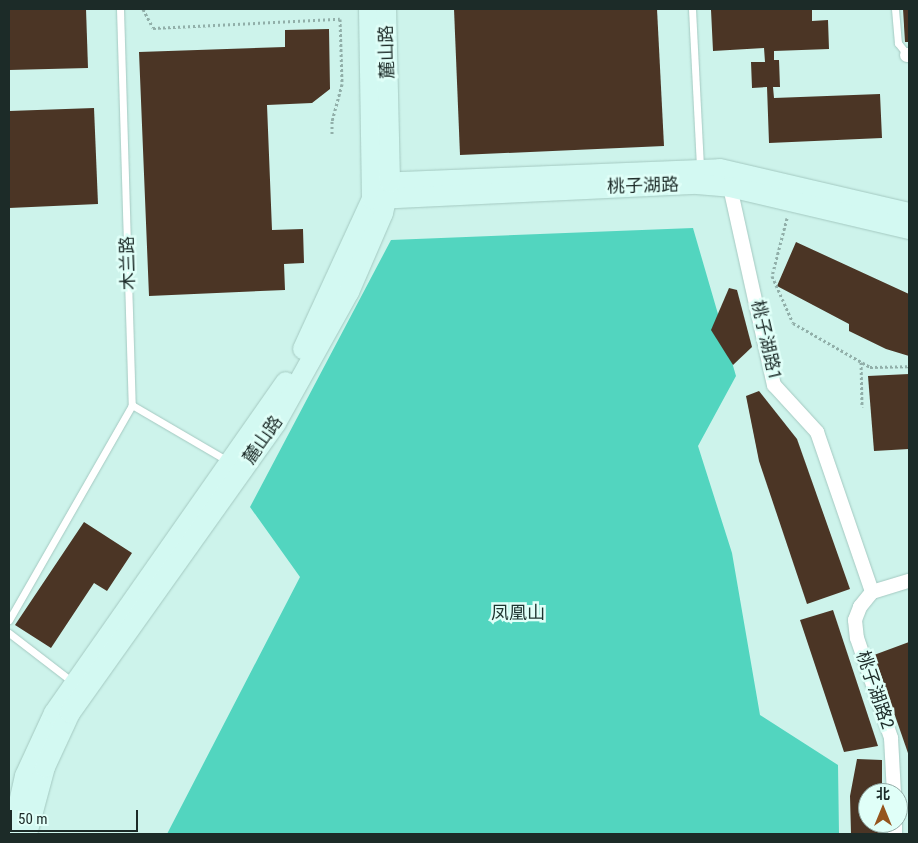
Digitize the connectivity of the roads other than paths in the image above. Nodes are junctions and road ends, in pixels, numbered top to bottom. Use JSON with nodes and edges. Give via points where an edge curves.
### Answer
{"nodes":[{"id":1,"x":120,"y":9,"type":"edge"},
{"id":2,"x":369,"y":9,"type":"edge"},
{"id":3,"x":386,"y":9,"type":"edge"},
{"id":4,"x":692,"y":9,"type":"edge"},
{"id":5,"x":895,"y":9,"type":"edge"},
{"id":6,"x":909,"y":56,"type":"edge"},
{"id":7,"x":390,"y":131,"type":"junction"},
{"id":8,"x":700,"y":168,"type":"junction"},
{"id":9,"x":443,"y":187,"type":"junction"},
{"id":10,"x":730,"y":187,"type":"junction"},
{"id":11,"x":381,"y":191,"type":"junction"},
{"id":12,"x":909,"y":213,"type":"edge"},
{"id":13,"x":909,"y":229,"type":"edge"},
{"id":14,"x":370,"y":242,"type":"junction"},
{"id":15,"x":132,"y":405,"type":"junction"},
{"id":16,"x":229,"y":462,"type":"junction"},
{"id":17,"x":909,"y":582,"type":"edge"},
{"id":18,"x":872,"y":592,"type":"junction"},
{"id":19,"x":9,"y":620,"type":"edge"},
{"id":20,"x":9,"y":633,"type":"edge"},
{"id":21,"x":74,"y":683,"type":"junction"},
{"id":22,"x":893,"y":783,"type":"edge"},
{"id":23,"x":12,"y":834,"type":"edge"},
{"id":24,"x":27,"y":834,"type":"edge"}],
"edges":[{"from":1,"to":15,"type":"lane","name":"木兰路"},
{"from":2,"to":11,"type":"main road","name":"麓山路"},
{"from":3,"to":7,"type":"main road","name":"麓山路"},
{"from":4,"to":8,"type":"lane"},
{"from":5,"to":6,"type":"lane","via":[[898,43]]},
{"from":7,"to":9,"type":"main road","via":[[397,154],[405,166]]},
{"from":7,"to":11,"type":"main road","name":"麓山路"},
{"from":8,"to":9,"type":"main road","name":"桃子湖路"},
{"from":8,"to":12,"type":"main road","name":"桃子湖路","via":[[740,172]]},
{"from":9,"to":10,"type":"main road","name":"桃子湖路","via":[[680,184]]},
{"from":9,"to":11,"type":"main road","name":"桃子湖路"},
{"from":9,"to":14,"type":"main road","via":[[393,214]]},
{"from":10,"to":13,"type":"main road","name":"桃子湖路"},
{"from":10,"to":18,"type":"street","name":"桃子湖路1","via":[[774,385],[817,432]]},
{"from":11,"to":14,"type":"main road","name":"麓山路"},
{"from":11,"to":16,"type":"main road","name":"麓山路","via":[[290,375]]},
{"from":14,"to":24,"type":"main road","name":"麓山路","via":[[348,292],[276,424],[70,713],[45,767]]},
{"from":15,"to":16,"type":"lane"},
{"from":15,"to":19,"type":"lane"},
{"from":16,"to":21,"type":"main road","name":"麓山路"},
{"from":17,"to":18,"type":"street"},
{"from":18,"to":22,"type":"street","name":"桃子湖路2","via":[[855,620],[856,638],[891,738]]},
{"from":20,"to":21,"type":"lane"},
{"from":21,"to":23,"type":"main road","name":"麓山路","via":[[38,745],[16,808]]}]}
